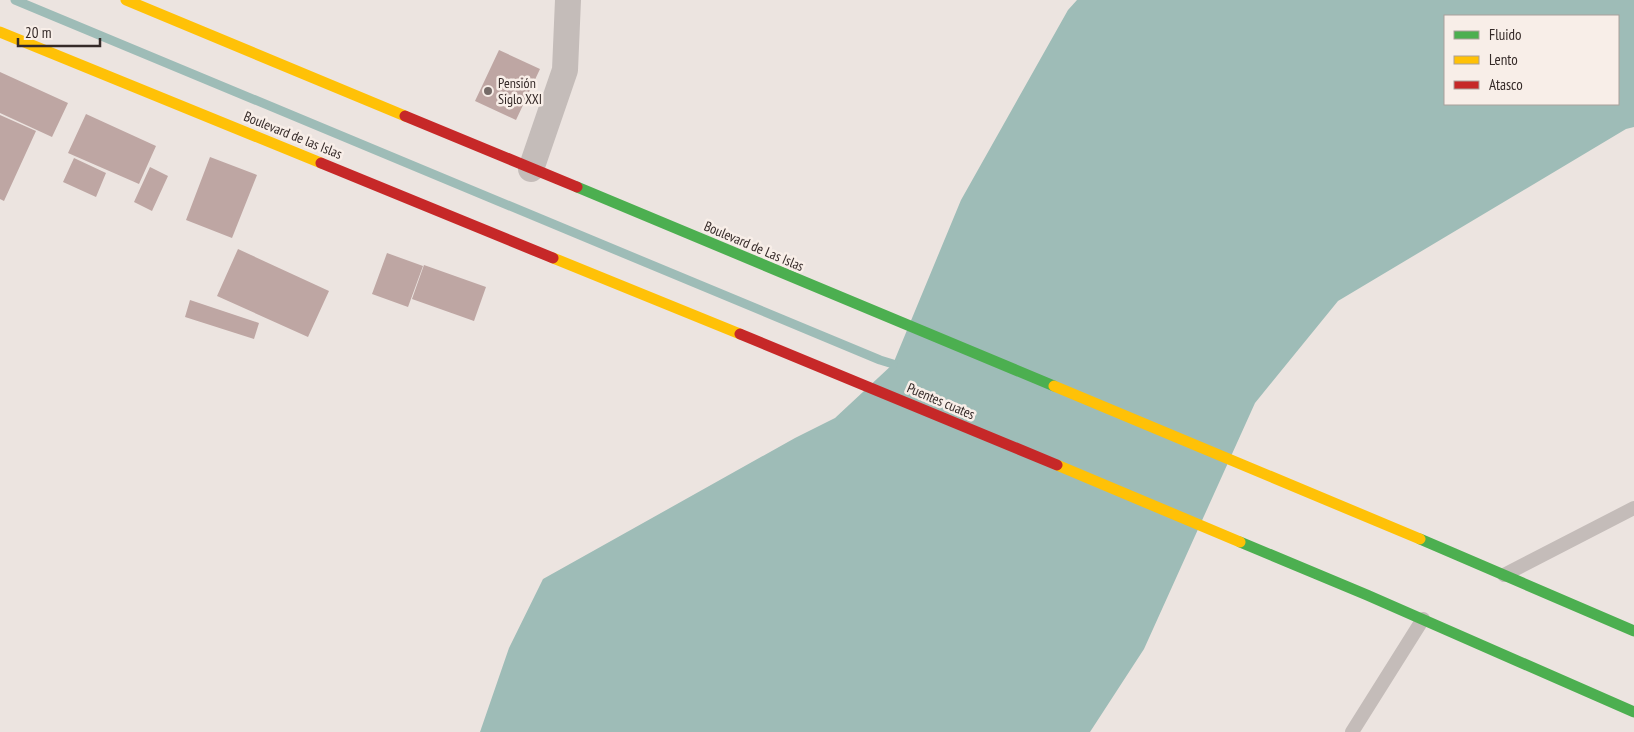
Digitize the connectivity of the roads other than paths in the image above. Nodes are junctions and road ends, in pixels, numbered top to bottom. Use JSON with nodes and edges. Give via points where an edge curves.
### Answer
{"nodes":[{"id":1,"x":126,"y":0,"type":"edge"},
{"id":2,"x":568,"y":0,"type":"edge"},
{"id":3,"x":0,"y":32,"type":"edge"},
{"id":4,"x":531,"y":169,"type":"junction"},
{"id":5,"x":574,"y":267,"type":"joint"},
{"id":6,"x":1634,"y":508,"type":"edge"},
{"id":7,"x":1504,"y":575,"type":"junction"},
{"id":8,"x":1423,"y":620,"type":"junction"},
{"id":9,"x":1634,"y":631,"type":"edge"},
{"id":10,"x":1634,"y":712,"type":"edge"},
{"id":11,"x":1352,"y":732,"type":"edge"}],
"edges":[{"from":1,"to":4,"type":"highway"},
{"from":2,"to":4,"type":"street","via":[[564,70]]},
{"from":3,"to":5,"type":"highway","name":"Boulevard de las Islas"},
{"from":4,"to":7,"type":"highway","name":"Boulevard de Las Islas"},
{"from":5,"to":8,"type":"highway","name":"Puentes cuates","via":[[923,409]]},
{"from":6,"to":7,"type":"lane"},
{"from":7,"to":9,"type":"highway"},
{"from":8,"to":10,"type":"highway","name":"Puentes cuates"},
{"from":8,"to":11,"type":"lane"}]}
